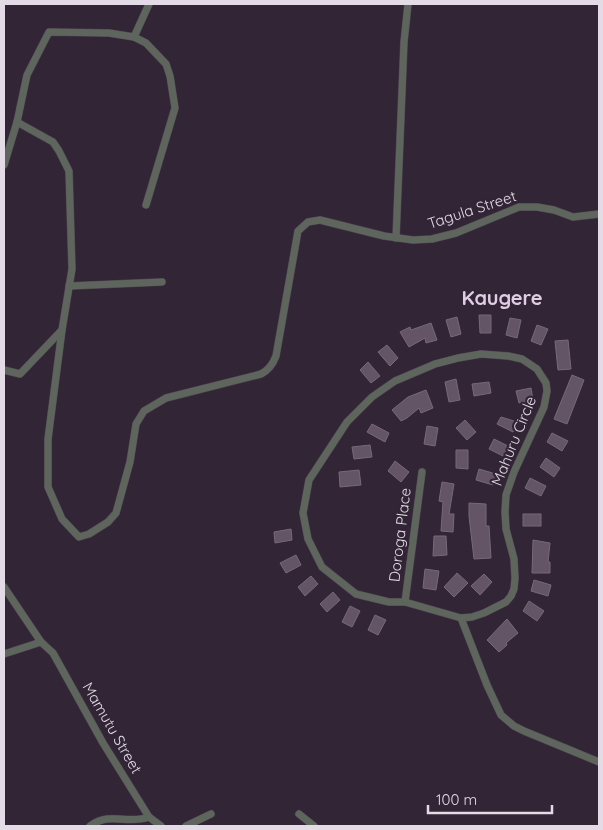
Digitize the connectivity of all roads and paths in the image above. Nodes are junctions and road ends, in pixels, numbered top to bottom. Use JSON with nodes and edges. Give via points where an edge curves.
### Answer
{"nodes":[{"id":1,"x":149,"y":4,"type":"edge"},
{"id":2,"x":408,"y":4,"type":"edge"},
{"id":3,"x":134,"y":37,"type":"junction"},
{"id":4,"x":17,"y":122,"type":"junction"},
{"id":5,"x":4,"y":165,"type":"edge"},
{"id":6,"x":146,"y":205,"type":"dead end"},
{"id":7,"x":599,"y":214,"type":"edge"},
{"id":8,"x":396,"y":238,"type":"junction"},
{"id":9,"x":162,"y":282,"type":"dead end"},
{"id":10,"x":69,"y":286,"type":"junction"},
{"id":11,"x":62,"y":330,"type":"junction"},
{"id":12,"x":4,"y":370,"type":"edge"},
{"id":13,"x":422,"y":472,"type":"dead end"},
{"id":14,"x":4,"y":588,"type":"edge"},
{"id":15,"x":405,"y":602,"type":"junction"},
{"id":16,"x":461,"y":618,"type":"junction"},
{"id":17,"x":42,"y":642,"type":"junction"},
{"id":18,"x":4,"y":654,"type":"edge"},
{"id":19,"x":599,"y":762,"type":"edge"},
{"id":20,"x":211,"y":814,"type":"dead end"},
{"id":21,"x":299,"y":814,"type":"dead end"},
{"id":22,"x":149,"y":817,"type":"junction"},
{"id":23,"x":90,"y":826,"type":"edge"},
{"id":24,"x":161,"y":826,"type":"edge"},
{"id":25,"x":186,"y":826,"type":"edge"},
{"id":26,"x":314,"y":826,"type":"edge"}],
"edges":[{"from":1,"to":3,"type":"street"},
{"from":2,"to":8,"type":"street"},
{"from":3,"to":4,"type":"street","via":[[109,33],[49,32],[27,76]]},
{"from":3,"to":6,"type":"street","via":[[146,43],[166,64],[175,108]]},
{"from":4,"to":5,"type":"street"},
{"from":4,"to":10,"type":"street","via":[[52,142],[69,171],[72,269]]},
{"from":7,"to":8,"type":"street","name":"Tagula Street","via":[[573,217],[554,210],[519,207],[456,233],[432,239]]},
{"from":8,"to":11,"type":"street","name":"Tagula Street","via":[[320,220],[308,222],[298,231],[274,363],[261,374],[166,398],[144,411],[136,424],[116,513],[108,522],[79,537],[62,519],[48,486],[48,439]]},
{"from":9,"to":10,"type":"street"},
{"from":10,"to":11,"type":"street"},
{"from":11,"to":12,"type":"street","via":[[20,374]]},
{"from":13,"to":15,"type":"street","name":"Doroga Place"},
{"from":14,"to":17,"type":"street","name":"Mamutu Street"},
{"from":15,"to":16,"type":"street","name":"Mahuru Circle"},
{"from":15,"to":16,"type":"street","name":"Mahuru Circle","via":[[389,602],[356,594],[322,568],[308,540],[303,513],[309,480],[347,422],[395,381],[458,358],[482,354],[522,359],[537,369],[546,382],[547,391],[542,413],[506,495],[506,529],[514,559],[514,589],[506,602],[495,609]]},
{"from":16,"to":19,"type":"street","via":[[501,715],[524,731]]},
{"from":17,"to":18,"type":"street"},
{"from":17,"to":22,"type":"street","name":"Mamutu Street","via":[[53,653]]},
{"from":20,"to":25,"type":"street"},
{"from":21,"to":26,"type":"street"},
{"from":22,"to":23,"type":"street","via":[[139,820],[114,817]]},
{"from":22,"to":24,"type":"street","name":"Mamutu Street"}]}
